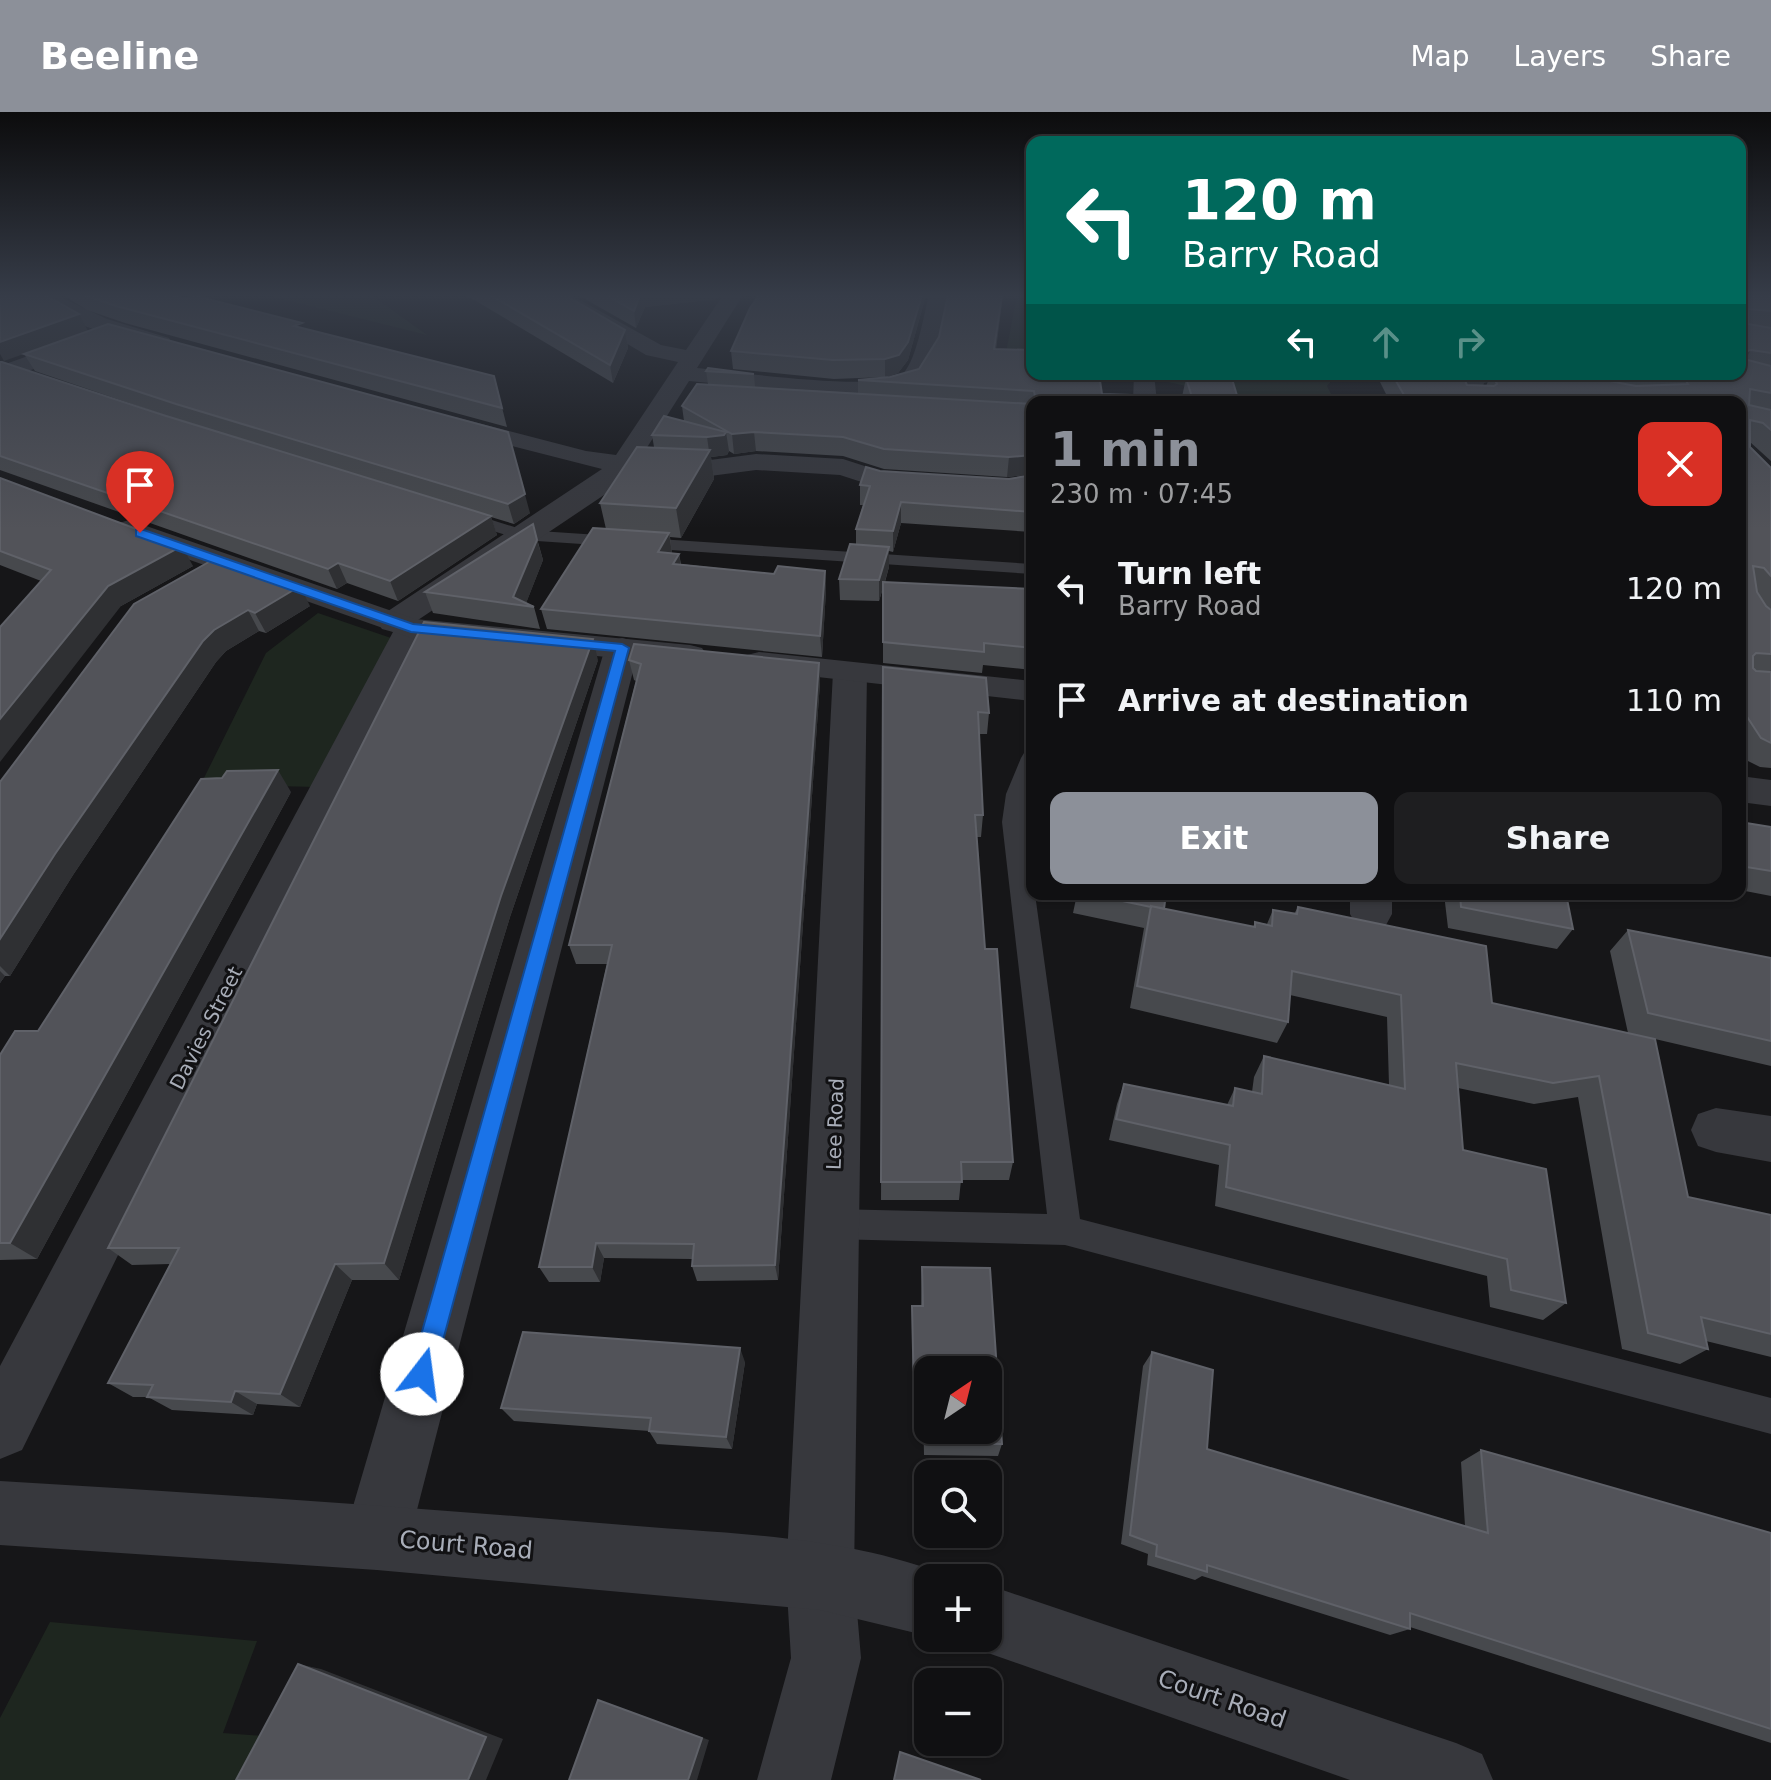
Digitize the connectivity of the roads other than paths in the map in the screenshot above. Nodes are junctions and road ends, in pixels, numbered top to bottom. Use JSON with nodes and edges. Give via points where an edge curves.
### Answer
{"nodes":[{"id":1,"x":13,"y":373,"type":"edge"},
{"id":2,"x":676,"y":373,"type":"edge"},
{"id":3,"x":687,"y":373,"type":"edge"},
{"id":4,"x":915,"y":373,"type":"edge"},
{"id":5,"x":37,"y":380,"type":"edge"},
{"id":6,"x":683,"y":380,"type":"junction"},
{"id":7,"x":439,"y":420,"type":"edge"},
{"id":8,"x":623,"y":464,"type":"junction"},
{"id":9,"x":1026,"y":485,"type":"edge"},
{"id":10,"x":451,"y":512,"type":"edge"},
{"id":11,"x":97,"y":517,"type":"edge"},
{"id":12,"x":522,"y":535,"type":"junction"},
{"id":13,"x":224,"y":564,"type":"junction"},
{"id":14,"x":1026,"y":569,"type":"edge"},
{"id":15,"x":186,"y":586,"type":"edge"},
{"id":16,"x":402,"y":625,"type":"junction"},
{"id":17,"x":622,"y":648,"type":"junction"},
{"id":18,"x":850,"y":672,"type":"junction"},
{"id":19,"x":1026,"y":690,"type":"edge"},
{"id":20,"x":1026,"y":772,"type":"edge"},
{"id":21,"x":1746,"y":790,"type":"edge"},
{"id":22,"x":1771,"y":793,"type":"edge"},
{"id":23,"x":1716,"y":1130,"type":"dead end"},
{"id":24,"x":1771,"y":1139,"type":"edge"},
{"id":25,"x":832,"y":1224,"type":"junction"},
{"id":26,"x":1065,"y":1230,"type":"junction"},
{"id":27,"x":1771,"y":1416,"type":"edge"},
{"id":28,"x":0,"y":1428,"type":"edge"},
{"id":29,"x":0,"y":1513,"type":"edge"},
{"id":30,"x":377,"y":1537,"type":"junction"},
{"id":31,"x":820,"y":1576,"type":"junction"},
{"id":32,"x":914,"y":1599,"type":"edge"},
{"id":33,"x":1002,"y":1624,"type":"edge"},
{"id":34,"x":794,"y":1780,"type":"edge"},
{"id":35,"x":1456,"y":1780,"type":"edge"}],
"edges":[{"from":1,"to":5,"type":"lane"},
{"from":2,"to":6,"type":"street"},
{"from":3,"to":6,"type":"street"},
{"from":4,"to":6,"type":"street","via":[[909,381],[887,388]]},
{"from":6,"to":8,"type":"street"},
{"from":7,"to":8,"type":"street"},
{"from":8,"to":9,"type":"street","via":[[710,468],[756,462],[843,467],[880,480]]},
{"from":8,"to":12,"type":"street"},
{"from":10,"to":12,"type":"lane"},
{"from":11,"to":13,"type":"street"},
{"from":12,"to":14,"type":"lane"},
{"from":12,"to":16,"type":"street"},
{"from":13,"to":15,"type":"street"},
{"from":13,"to":16,"type":"street"},
{"from":16,"to":17,"type":"street"},
{"from":16,"to":28,"type":"street","name":"Davies Street"},
{"from":17,"to":18,"type":"street"},
{"from":17,"to":30,"type":"street"},
{"from":18,"to":19,"type":"street"},
{"from":18,"to":25,"type":"street","name":"Lee Road"},
{"from":20,"to":26,"type":"lane","via":[[1014,822]]},
{"from":21,"to":22,"type":"street"},
{"from":23,"to":24,"type":"street"},
{"from":25,"to":26,"type":"lane"},
{"from":25,"to":31,"type":"street","name":"Lee Road"},
{"from":26,"to":27,"type":"lane"},
{"from":29,"to":30,"type":"street","name":"Court Road"},
{"from":30,"to":31,"type":"street","name":"Court Road"},
{"from":31,"to":32,"type":"street","name":"Court Road"},
{"from":31,"to":34,"type":"street","name":"Lee Road","via":[[826,1658]]},
{"from":33,"to":35,"type":"street","name":"Court Road"}]}
